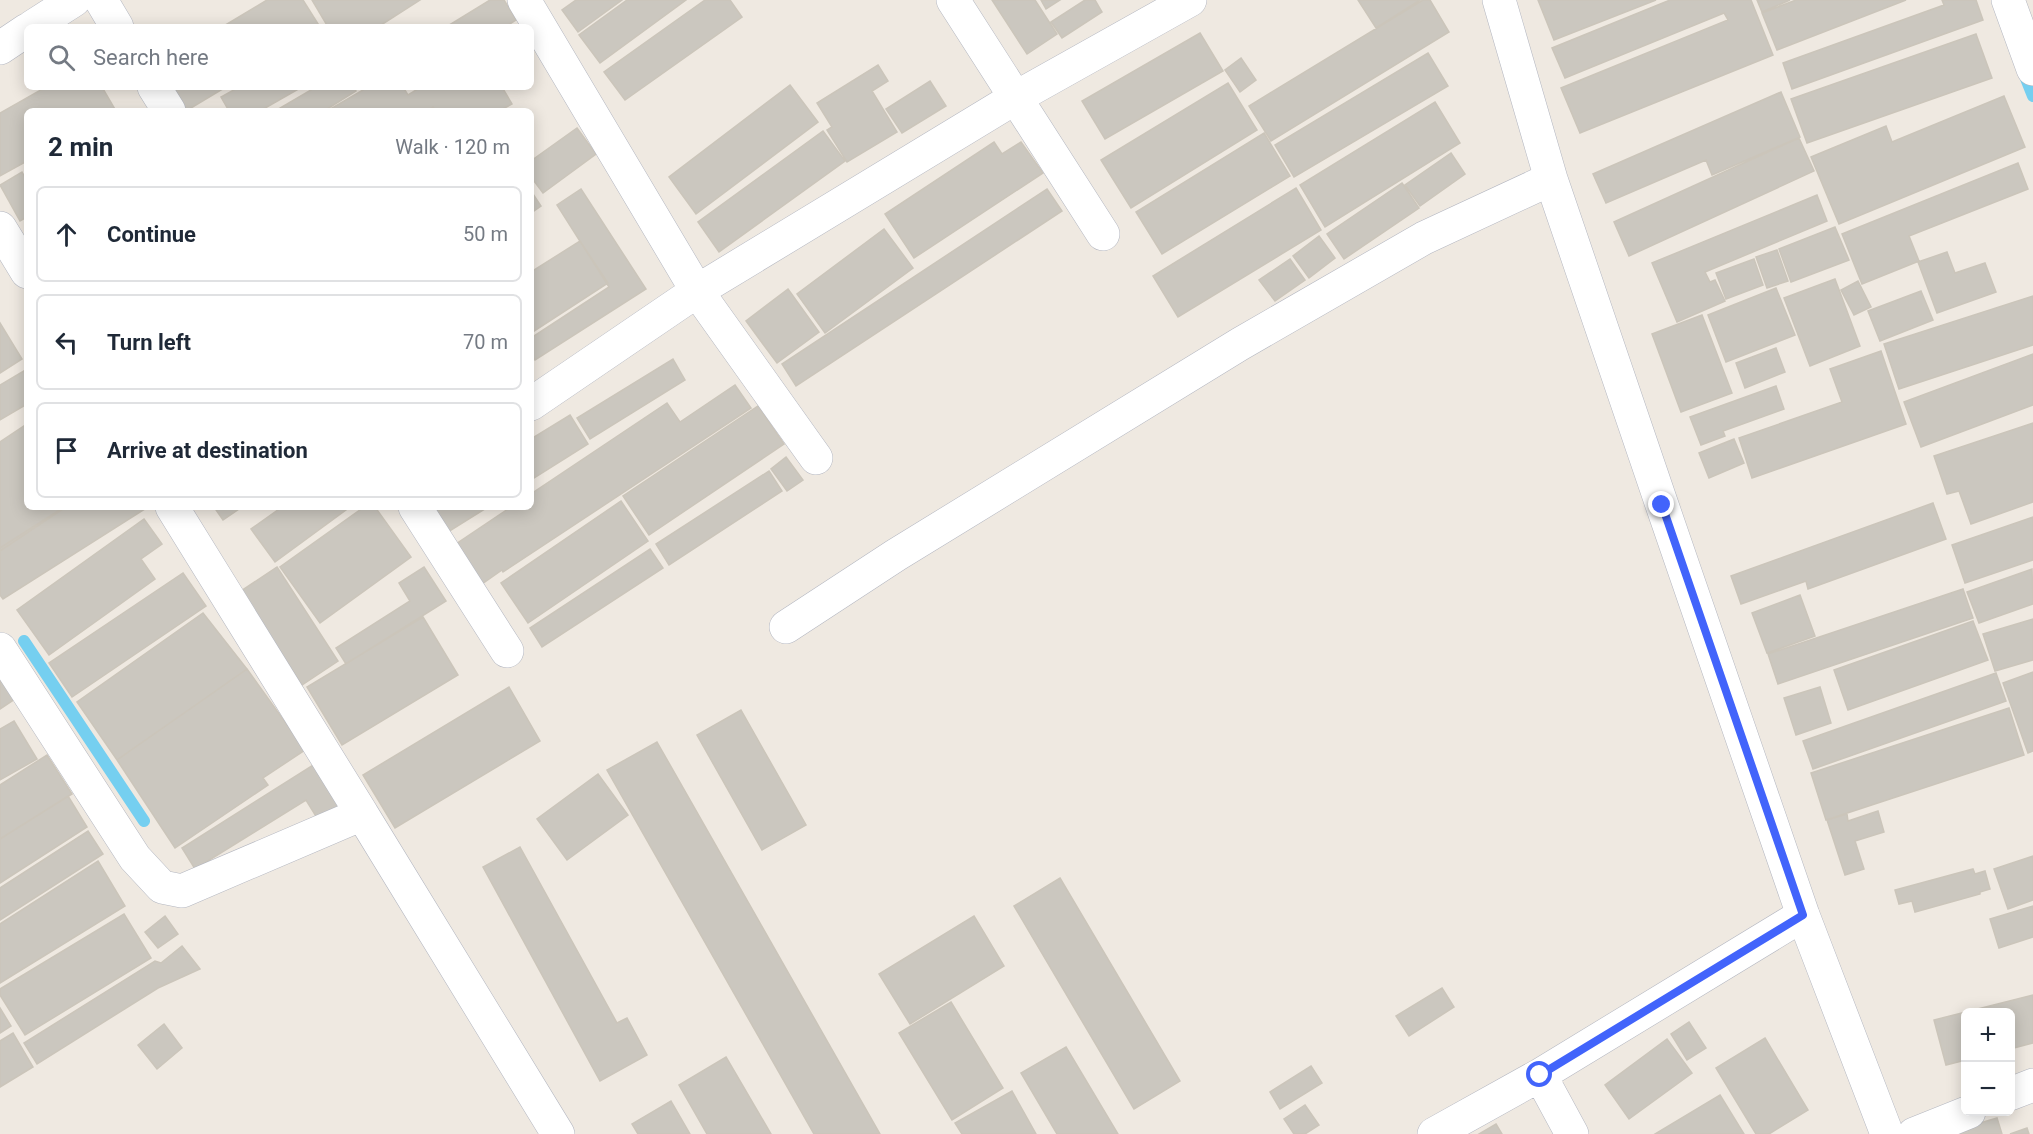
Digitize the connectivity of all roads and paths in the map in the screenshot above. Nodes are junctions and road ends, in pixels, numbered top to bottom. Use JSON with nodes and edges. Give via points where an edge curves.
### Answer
{"nodes":[{"id":1,"x":74,"y":0,"type":"edge"},
{"id":2,"x":100,"y":0,"type":"edge"},
{"id":3,"x":524,"y":0,"type":"edge"},
{"id":4,"x":953,"y":0,"type":"edge"},
{"id":5,"x":1190,"y":0,"type":"edge"},
{"id":6,"x":1499,"y":0,"type":"edge"},
{"id":7,"x":2008,"y":0,"type":"edge"},
{"id":8,"x":37,"y":24,"type":"edge"},
{"id":9,"x":115,"y":24,"type":"edge"},
{"id":10,"x":24,"y":32,"type":"edge"},
{"id":11,"x":0,"y":48,"type":"edge"},
{"id":12,"x":2033,"y":69,"type":"edge"},
{"id":13,"x":156,"y":90,"type":"edge"},
{"id":14,"x":1015,"y":98,"type":"junction"},
{"id":15,"x":167,"y":108,"type":"edge"},
{"id":16,"x":1551,"y":179,"type":"junction"},
{"id":17,"x":0,"y":228,"type":"edge"},
{"id":18,"x":1103,"y":234,"type":"dead end"},
{"id":19,"x":24,"y":267,"type":"edge"},
{"id":20,"x":698,"y":291,"type":"junction"},
{"id":21,"x":534,"y":402,"type":"edge"},
{"id":22,"x":816,"y":458,"type":"dead end"},
{"id":23,"x":174,"y":510,"type":"edge"},
{"id":24,"x":417,"y":510,"type":"edge"},
{"id":25,"x":786,"y":627,"type":"dead end"},
{"id":26,"x":0,"y":649,"type":"edge"},
{"id":27,"x":507,"y":651,"type":"dead end"},
{"id":28,"x":362,"y":814,"type":"junction"},
{"id":29,"x":1803,"y":915,"type":"junction"},
{"id":30,"x":1540,"y":1075,"type":"junction"},
{"id":31,"x":2033,"y":1085,"type":"edge"},
{"id":32,"x":2015,"y":1092,"type":"edge"},
{"id":33,"x":1961,"y":1115,"type":"edge"},
{"id":34,"x":558,"y":1134,"type":"edge"},
{"id":35,"x":1434,"y":1134,"type":"edge"},
{"id":36,"x":1572,"y":1134,"type":"edge"},
{"id":37,"x":1887,"y":1134,"type":"edge"},
{"id":38,"x":1914,"y":1134,"type":"edge"}],
"edges":[{"from":1,"to":8,"type":"street"},
{"from":2,"to":9,"type":"street"},
{"from":3,"to":20,"type":"street"},
{"from":4,"to":14,"type":"street"},
{"from":5,"to":14,"type":"street"},
{"from":6,"to":16,"type":"street"},
{"from":7,"to":12,"type":"street"},
{"from":10,"to":11,"type":"street"},
{"from":13,"to":15,"type":"street"},
{"from":14,"to":18,"type":"street"},
{"from":14,"to":20,"type":"street"},
{"from":16,"to":25,"type":"street","via":[[1424,238],[1250,338]]},
{"from":16,"to":29,"type":"street"},
{"from":17,"to":19,"type":"street"},
{"from":20,"to":21,"type":"street"},
{"from":20,"to":22,"type":"street"},
{"from":23,"to":28,"type":"street"},
{"from":24,"to":27,"type":"street"},
{"from":26,"to":28,"type":"street","via":[[135,858],[162,886],[182,891]]},
{"from":28,"to":34,"type":"street"},
{"from":29,"to":30,"type":"street"},
{"from":29,"to":37,"type":"street"},
{"from":30,"to":35,"type":"street"},
{"from":30,"to":36,"type":"street"},
{"from":31,"to":32,"type":"street"},
{"from":33,"to":38,"type":"street"}]}
